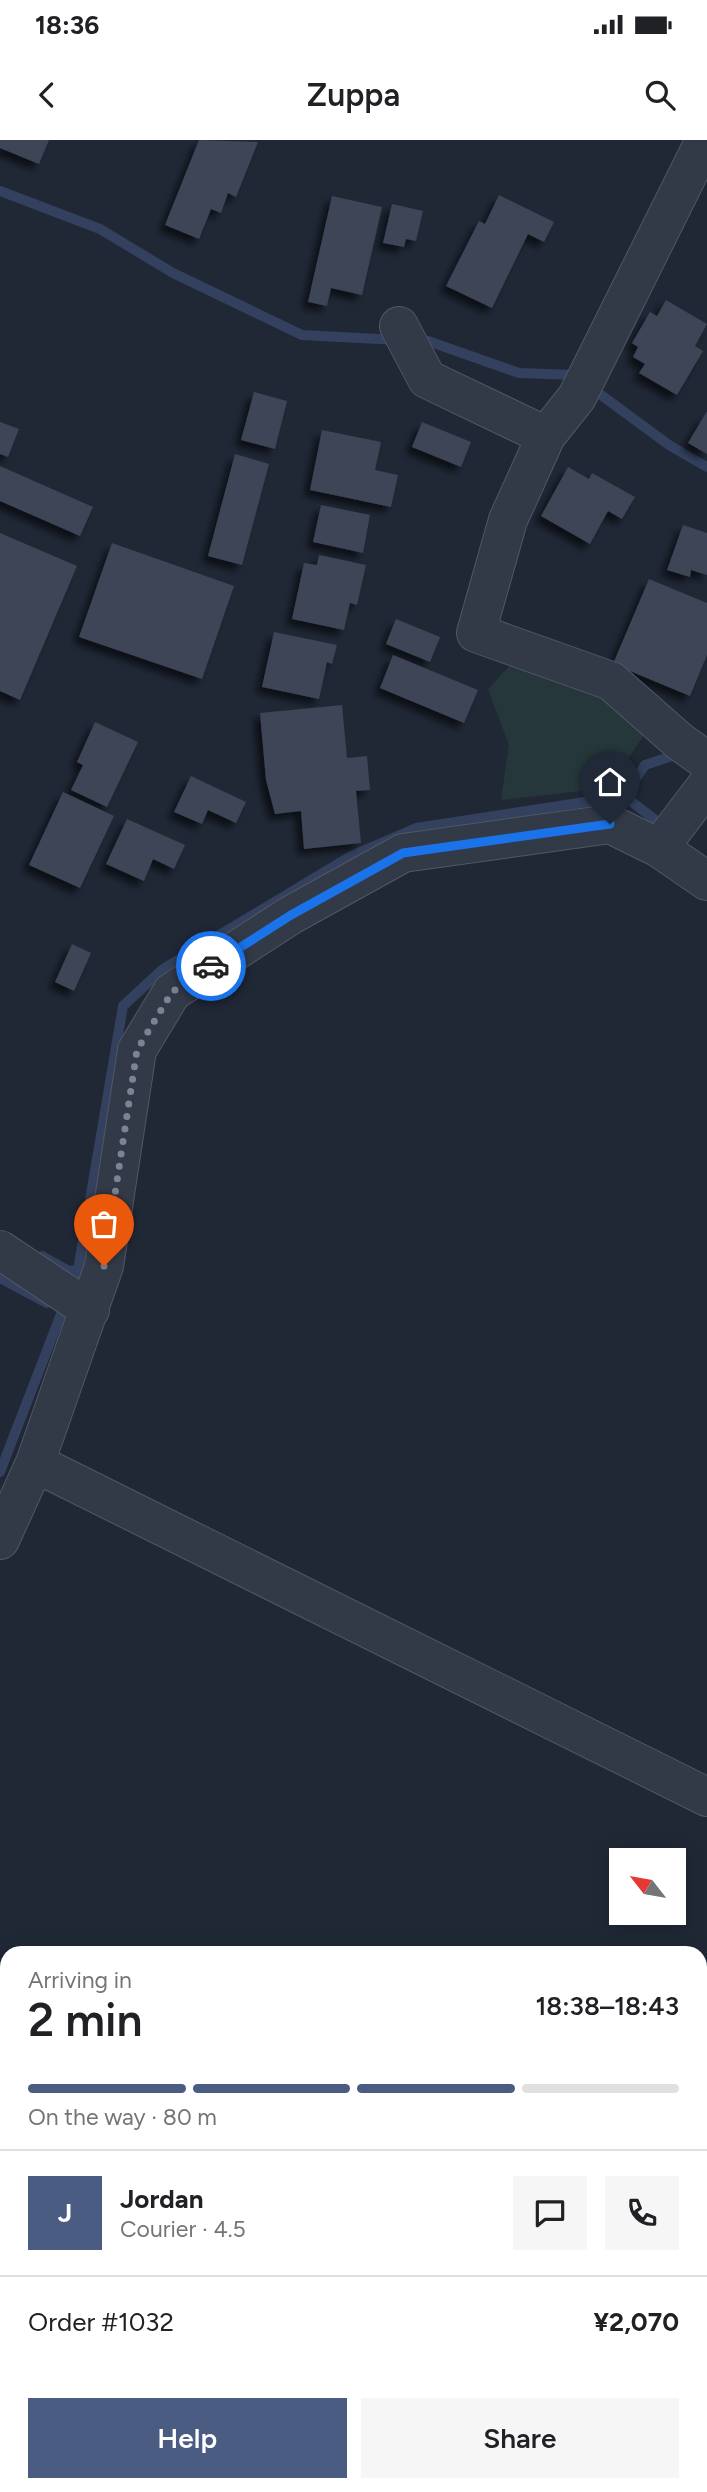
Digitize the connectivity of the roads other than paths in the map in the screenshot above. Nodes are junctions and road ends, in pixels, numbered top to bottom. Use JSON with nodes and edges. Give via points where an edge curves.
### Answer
{"nodes":[{"id":1,"x":705,"y":140,"type":"edge"},
{"id":2,"x":406,"y":339,"type":"dead end"},
{"id":3,"x":546,"y":436,"type":"junction"},
{"id":4,"x":699,"y":761,"type":"edge"},
{"id":5,"x":670,"y":833,"type":"junction"},
{"id":6,"x":707,"y":881,"type":"edge"},
{"id":7,"x":0,"y":1250,"type":"edge"},
{"id":8,"x":90,"y":1310,"type":"junction"},
{"id":9,"x":35,"y":1463,"type":"junction"},
{"id":10,"x":0,"y":1540,"type":"edge"},
{"id":11,"x":707,"y":1797,"type":"edge"}],
"edges":[{"from":1,"to":3,"type":"street","via":[[584,383]]},
{"from":2,"to":3,"type":"street","via":[[427,379]]},
{"from":3,"to":4,"type":"street","via":[[508,520],[476,633],[611,681]]},
{"from":4,"to":5,"type":"street"},
{"from":5,"to":6,"type":"street"},
{"from":5,"to":8,"type":"street","via":[[610,824],[403,853],[291,915],[172,992],[137,1050],[104,1266]]},
{"from":7,"to":8,"type":"street"},
{"from":8,"to":9,"type":"street"},
{"from":9,"to":10,"type":"street"},
{"from":9,"to":11,"type":"street"}]}
